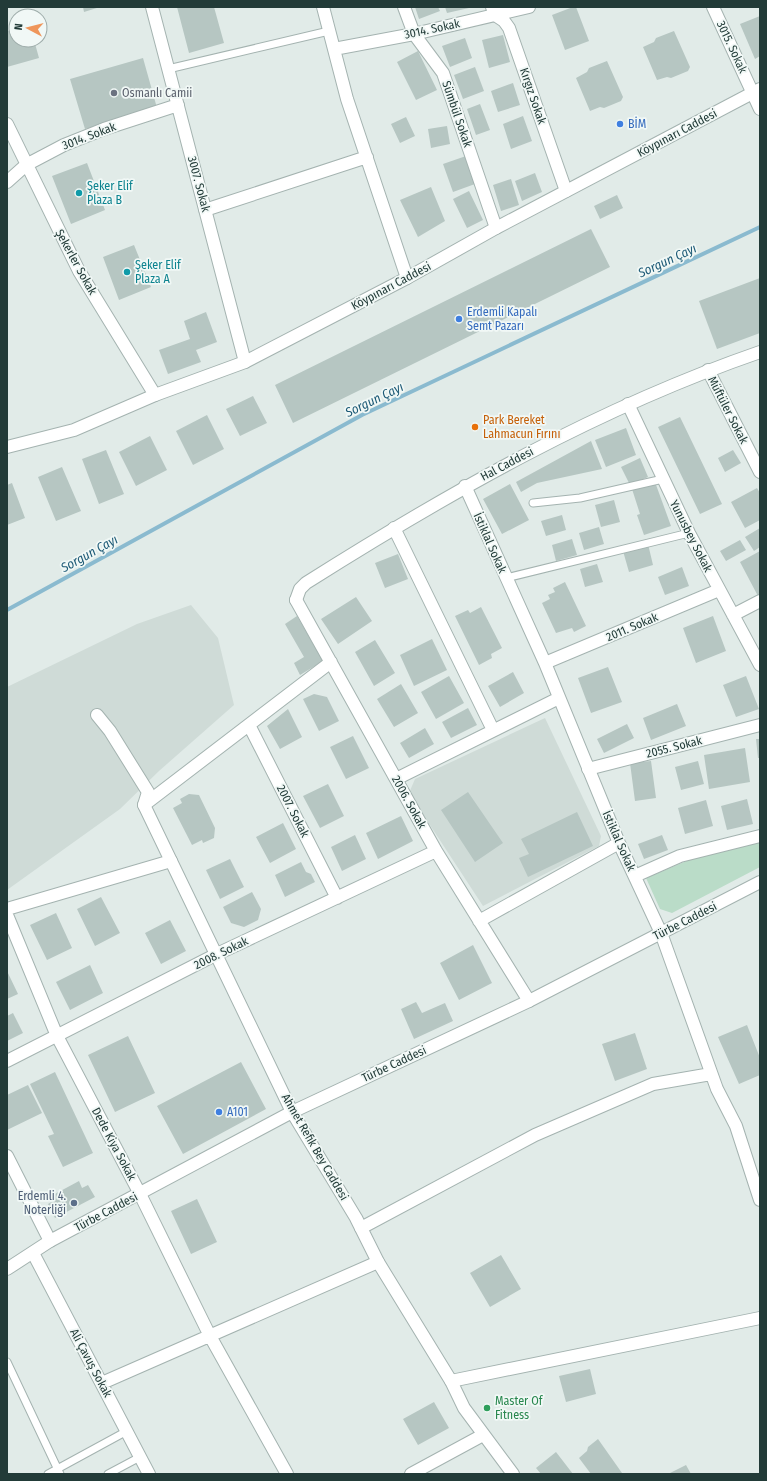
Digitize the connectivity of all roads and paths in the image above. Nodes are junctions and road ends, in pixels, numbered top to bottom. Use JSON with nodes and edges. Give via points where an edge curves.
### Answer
{"nodes":[{"id":1,"x":152,"y":7,"type":"edge"},
{"id":2,"x":323,"y":7,"type":"edge"},
{"id":3,"x":404,"y":7,"type":"edge"},
{"id":4,"x":529,"y":7,"type":"edge"},
{"id":5,"x":713,"y":7,"type":"edge"},
{"id":6,"x":493,"y":11,"type":"edge"},
{"id":7,"x":329,"y":31,"type":"junction"},
{"id":8,"x":414,"y":34,"type":"junction"},
{"id":9,"x":334,"y":49,"type":"junction"},
{"id":10,"x":168,"y":70,"type":"junction"},
{"id":11,"x":757,"y":91,"type":"edge"},
{"id":12,"x":178,"y":105,"type":"junction"},
{"id":13,"x":760,"y":109,"type":"edge"},
{"id":14,"x":7,"y":124,"type":"edge"},
{"id":15,"x":367,"y":158,"type":"junction"},
{"id":16,"x":26,"y":165,"type":"junction"},
{"id":17,"x":7,"y":182,"type":"edge"},
{"id":18,"x":566,"y":192,"type":"junction"},
{"id":19,"x":206,"y":210,"type":"junction"},
{"id":20,"x":496,"y":228,"type":"junction"},
{"id":21,"x":407,"y":278,"type":"junction"},
{"id":22,"x":760,"y":352,"type":"edge"},
{"id":23,"x":245,"y":362,"type":"junction"},
{"id":24,"x":708,"y":370,"type":"junction"},
{"id":25,"x":155,"y":395,"type":"junction"},
{"id":26,"x":628,"y":404,"type":"junction"},
{"id":27,"x":7,"y":447,"type":"edge"},
{"id":28,"x":760,"y":472,"type":"edge"},
{"id":29,"x":663,"y":479,"type":"junction"},
{"id":30,"x":465,"y":486,"type":"junction"},
{"id":31,"x":533,"y":503,"type":"dead end"},
{"id":32,"x":394,"y":528,"type":"junction"},
{"id":33,"x":689,"y":532,"type":"junction"},
{"id":34,"x":506,"y":578,"type":"junction"},
{"id":35,"x":720,"y":590,"type":"junction"},
{"id":36,"x":296,"y":600,"type":"joint"},
{"id":37,"x":760,"y":601,"type":"edge"},
{"id":38,"x":733,"y":615,"type":"junction"},
{"id":39,"x":331,"y":662,"type":"junction"},
{"id":40,"x":545,"y":663,"type":"junction"},
{"id":41,"x":760,"y":665,"type":"edge"},
{"id":42,"x":559,"y":698,"type":"junction"},
{"id":43,"x":97,"y":715,"type":"dead end"},
{"id":44,"x":248,"y":725,"type":"junction"},
{"id":45,"x":760,"y":725,"type":"edge"},
{"id":46,"x":494,"y":730,"type":"junction"},
{"id":47,"x":588,"y":769,"type":"junction"},
{"id":48,"x":396,"y":779,"type":"junction"},
{"id":49,"x":144,"y":805,"type":"junction"},
{"id":50,"x":760,"y":836,"type":"edge"},
{"id":51,"x":619,"y":843,"type":"junction"},
{"id":52,"x":436,"y":851,"type":"junction"},
{"id":53,"x":171,"y":861,"type":"junction"},
{"id":54,"x":634,"y":876,"type":"junction"},
{"id":55,"x":760,"y":882,"type":"edge"},
{"id":56,"x":337,"y":898,"type":"junction"},
{"id":57,"x":7,"y":909,"type":"edge"},
{"id":58,"x":7,"y":916,"type":"edge"},
{"id":59,"x":479,"y":921,"type":"junction"},
{"id":60,"x":661,"y":933,"type":"junction"},
{"id":61,"x":217,"y":954,"type":"junction"},
{"id":62,"x":529,"y":1001,"type":"junction"},
{"id":63,"x":56,"y":1036,"type":"junction"},
{"id":64,"x":7,"y":1060,"type":"edge"},
{"id":65,"x":711,"y":1074,"type":"junction"},
{"id":66,"x":292,"y":1112,"type":"junction"},
{"id":67,"x":7,"y":1156,"type":"edge"},
{"id":68,"x":140,"y":1194,"type":"junction"},
{"id":69,"x":760,"y":1200,"type":"edge"},
{"id":70,"x":361,"y":1228,"type":"junction"},
{"id":71,"x":50,"y":1241,"type":"junction"},
{"id":72,"x":32,"y":1253,"type":"junction"},
{"id":73,"x":378,"y":1262,"type":"junction"},
{"id":74,"x":7,"y":1266,"type":"edge"},
{"id":75,"x":7,"y":1269,"type":"edge"},
{"id":76,"x":760,"y":1318,"type":"edge"},
{"id":77,"x":210,"y":1336,"type":"junction"},
{"id":78,"x":7,"y":1362,"type":"edge"},
{"id":79,"x":451,"y":1381,"type":"junction"},
{"id":80,"x":102,"y":1383,"type":"junction"},
{"id":81,"x":127,"y":1431,"type":"junction"},
{"id":82,"x":483,"y":1435,"type":"junction"},
{"id":83,"x":140,"y":1457,"type":"junction"},
{"id":84,"x":59,"y":1471,"type":"edge"},
{"id":85,"x":48,"y":1474,"type":"edge"},
{"id":86,"x":108,"y":1474,"type":"edge"},
{"id":87,"x":149,"y":1474,"type":"edge"},
{"id":88,"x":287,"y":1474,"type":"edge"},
{"id":89,"x":411,"y":1474,"type":"edge"},
{"id":90,"x":513,"y":1474,"type":"edge"}],
"edges":[{"from":1,"to":10,"type":"street","name":"3007. Sokak"},
{"from":2,"to":7,"type":"street"},
{"from":3,"to":8,"type":"street","name":"Sümbül Sokak"},
{"from":4,"to":6,"type":"street","name":"3014. Sokak"},
{"from":5,"to":11,"type":"street","name":"3015. Sokak"},
{"from":6,"to":8,"type":"street","name":"3014. Sokak"},
{"from":6,"to":18,"type":"street","name":"Kırgız Sokak","via":[[509,28]]},
{"from":7,"to":9,"type":"street"},
{"from":7,"to":10,"type":"lane"},
{"from":8,"to":9,"type":"street","name":"3014. Sokak"},
{"from":8,"to":20,"type":"street","name":"Sümbül Sokak","via":[[443,73]]},
{"from":9,"to":15,"type":"street"},
{"from":10,"to":12,"type":"street","name":"3007. Sokak"},
{"from":11,"to":13,"type":"street","name":"3015. Sokak"},
{"from":11,"to":18,"type":"street","name":"Köypınarı Caddesi"},
{"from":12,"to":16,"type":"street","name":"3014. Sokak","via":[[64,145]]},
{"from":12,"to":19,"type":"street","name":"3007. Sokak"},
{"from":14,"to":16,"type":"street","name":"Şekerler Sokak"},
{"from":15,"to":19,"type":"street"},
{"from":15,"to":21,"type":"street"},
{"from":16,"to":17,"type":"street","name":"3014. Sokak"},
{"from":16,"to":25,"type":"street","name":"Şekerler Sokak","via":[[79,271]]},
{"from":18,"to":20,"type":"street","name":"Köypınarı Caddesi"},
{"from":19,"to":23,"type":"street","name":"3007. Sokak"},
{"from":20,"to":21,"type":"street","name":"Köypınarı Caddesi"},
{"from":21,"to":23,"type":"street","name":"Köypınarı Caddesi"},
{"from":22,"to":24,"type":"street","name":"Hal Caddesi"},
{"from":23,"to":25,"type":"street","name":"Köypınarı Caddesi"},
{"from":24,"to":26,"type":"street","name":"Hal Caddesi"},
{"from":24,"to":28,"type":"street","name":"Müftüler Sokak"},
{"from":25,"to":27,"type":"street","name":"Köypınarı Caddesi","via":[[74,430]]},
{"from":26,"to":29,"type":"street","name":"Yunusbey Sokak"},
{"from":26,"to":30,"type":"street","name":"Hal Caddesi"},
{"from":29,"to":31,"type":"lane","via":[[580,498]]},
{"from":29,"to":33,"type":"street","name":"Yunusbey Sokak"},
{"from":30,"to":32,"type":"street","name":"Hal Caddesi"},
{"from":30,"to":34,"type":"street","name":"İstiklal Sokak"},
{"from":32,"to":36,"type":"street","name":"Hal Caddesi","via":[[306,583],[300,589]]},
{"from":32,"to":46,"type":"street"},
{"from":33,"to":34,"type":"lane"},
{"from":33,"to":35,"type":"street","name":"Yunusbey Sokak"},
{"from":34,"to":40,"type":"street","name":"İstiklal Sokak"},
{"from":35,"to":38,"type":"street","name":"Yunusbey Sokak"},
{"from":35,"to":40,"type":"street","name":"2011. Sokak"},
{"from":36,"to":39,"type":"street","name":"2006. Sokak"},
{"from":37,"to":38,"type":"street"},
{"from":38,"to":41,"type":"street","name":"Yunusbey Sokak"},
{"from":39,"to":44,"type":"street"},
{"from":39,"to":48,"type":"street","name":"2006. Sokak"},
{"from":40,"to":42,"type":"street","name":"İstiklal Sokak"},
{"from":42,"to":46,"type":"street"},
{"from":42,"to":47,"type":"street","name":"İstiklal Sokak"},
{"from":43,"to":49,"type":"street","via":[[110,731],[148,792]]},
{"from":44,"to":49,"type":"street"},
{"from":44,"to":56,"type":"street","name":"2007. Sokak"},
{"from":45,"to":47,"type":"street","name":"2055. Sokak"},
{"from":46,"to":48,"type":"street"},
{"from":47,"to":51,"type":"street","name":"İstiklal Sokak"},
{"from":48,"to":52,"type":"street","name":"2006. Sokak"},
{"from":49,"to":53,"type":"street","name":"Ahmet Refik Bey Caddesi"},
{"from":50,"to":54,"type":"street","via":[[680,856]]},
{"from":51,"to":54,"type":"street","name":"İstiklal Sokak"},
{"from":51,"to":59,"type":"street"},
{"from":52,"to":56,"type":"street","name":"2008. Sokak"},
{"from":52,"to":59,"type":"street","name":"2006. Sokak"},
{"from":53,"to":57,"type":"street"},
{"from":53,"to":61,"type":"street","name":"Ahmet Refik Bey Caddesi"},
{"from":54,"to":60,"type":"street","name":"İstiklal Sokak"},
{"from":55,"to":60,"type":"street","name":"Türbe Caddesi"},
{"from":56,"to":61,"type":"street","name":"2008. Sokak"},
{"from":58,"to":63,"type":"street","name":"Dede Kiya Sokak"},
{"from":59,"to":62,"type":"street","name":"2006. Sokak"},
{"from":60,"to":62,"type":"street","name":"Türbe Caddesi"},
{"from":60,"to":65,"type":"street","name":"İstiklal Sokak"},
{"from":61,"to":63,"type":"street","name":"2008. Sokak"},
{"from":61,"to":66,"type":"street","name":"Ahmet Refik Bey Caddesi"},
{"from":62,"to":66,"type":"street","name":"Türbe Caddesi"},
{"from":63,"to":64,"type":"street","name":"2008. Sokak"},
{"from":63,"to":68,"type":"street","name":"Dede Kiya Sokak"},
{"from":65,"to":69,"type":"street","name":"İstiklal Sokak","via":[[736,1126]]},
{"from":65,"to":70,"type":"street","via":[[653,1084],[535,1135]]},
{"from":66,"to":68,"type":"street","name":"Türbe Caddesi"},
{"from":66,"to":70,"type":"street","name":"Ahmet Refik Bey Caddesi"},
{"from":67,"to":71,"type":"street"},
{"from":68,"to":71,"type":"street","name":"Türbe Caddesi"},
{"from":68,"to":77,"type":"street","name":"Dede Kiya Sokak"},
{"from":70,"to":73,"type":"street","name":"Ahmet Refik Bey Caddesi"},
{"from":71,"to":72,"type":"street","name":"Türbe Caddesi"},
{"from":72,"to":74,"type":"street","name":"Türbe Caddesi"},
{"from":72,"to":75,"type":"street","name":"Türbe Caddesi"},
{"from":72,"to":80,"type":"street","name":"Ali Çavuş Sokak"},
{"from":73,"to":77,"type":"street"},
{"from":73,"to":79,"type":"street","name":"Ahmet Refik Bey Caddesi"},
{"from":76,"to":79,"type":"street"},
{"from":77,"to":80,"type":"street"},
{"from":77,"to":88,"type":"street","name":"Dede Kiya Sokak"},
{"from":78,"to":84,"type":"lane"},
{"from":79,"to":82,"type":"street","name":"Ahmet Refik Bey Caddesi","via":[[464,1408]]},
{"from":80,"to":81,"type":"street","name":"Ali Çavuş Sokak"},
{"from":81,"to":83,"type":"street","name":"Ali Çavuş Sokak"},
{"from":81,"to":84,"type":"lane"},
{"from":82,"to":89,"type":"street"},
{"from":82,"to":90,"type":"street","name":"Ahmet Refik Bey Caddesi"},
{"from":83,"to":86,"type":"lane"},
{"from":83,"to":87,"type":"street","name":"Ali Çavuş Sokak"},
{"from":84,"to":85,"type":"lane"}]}
